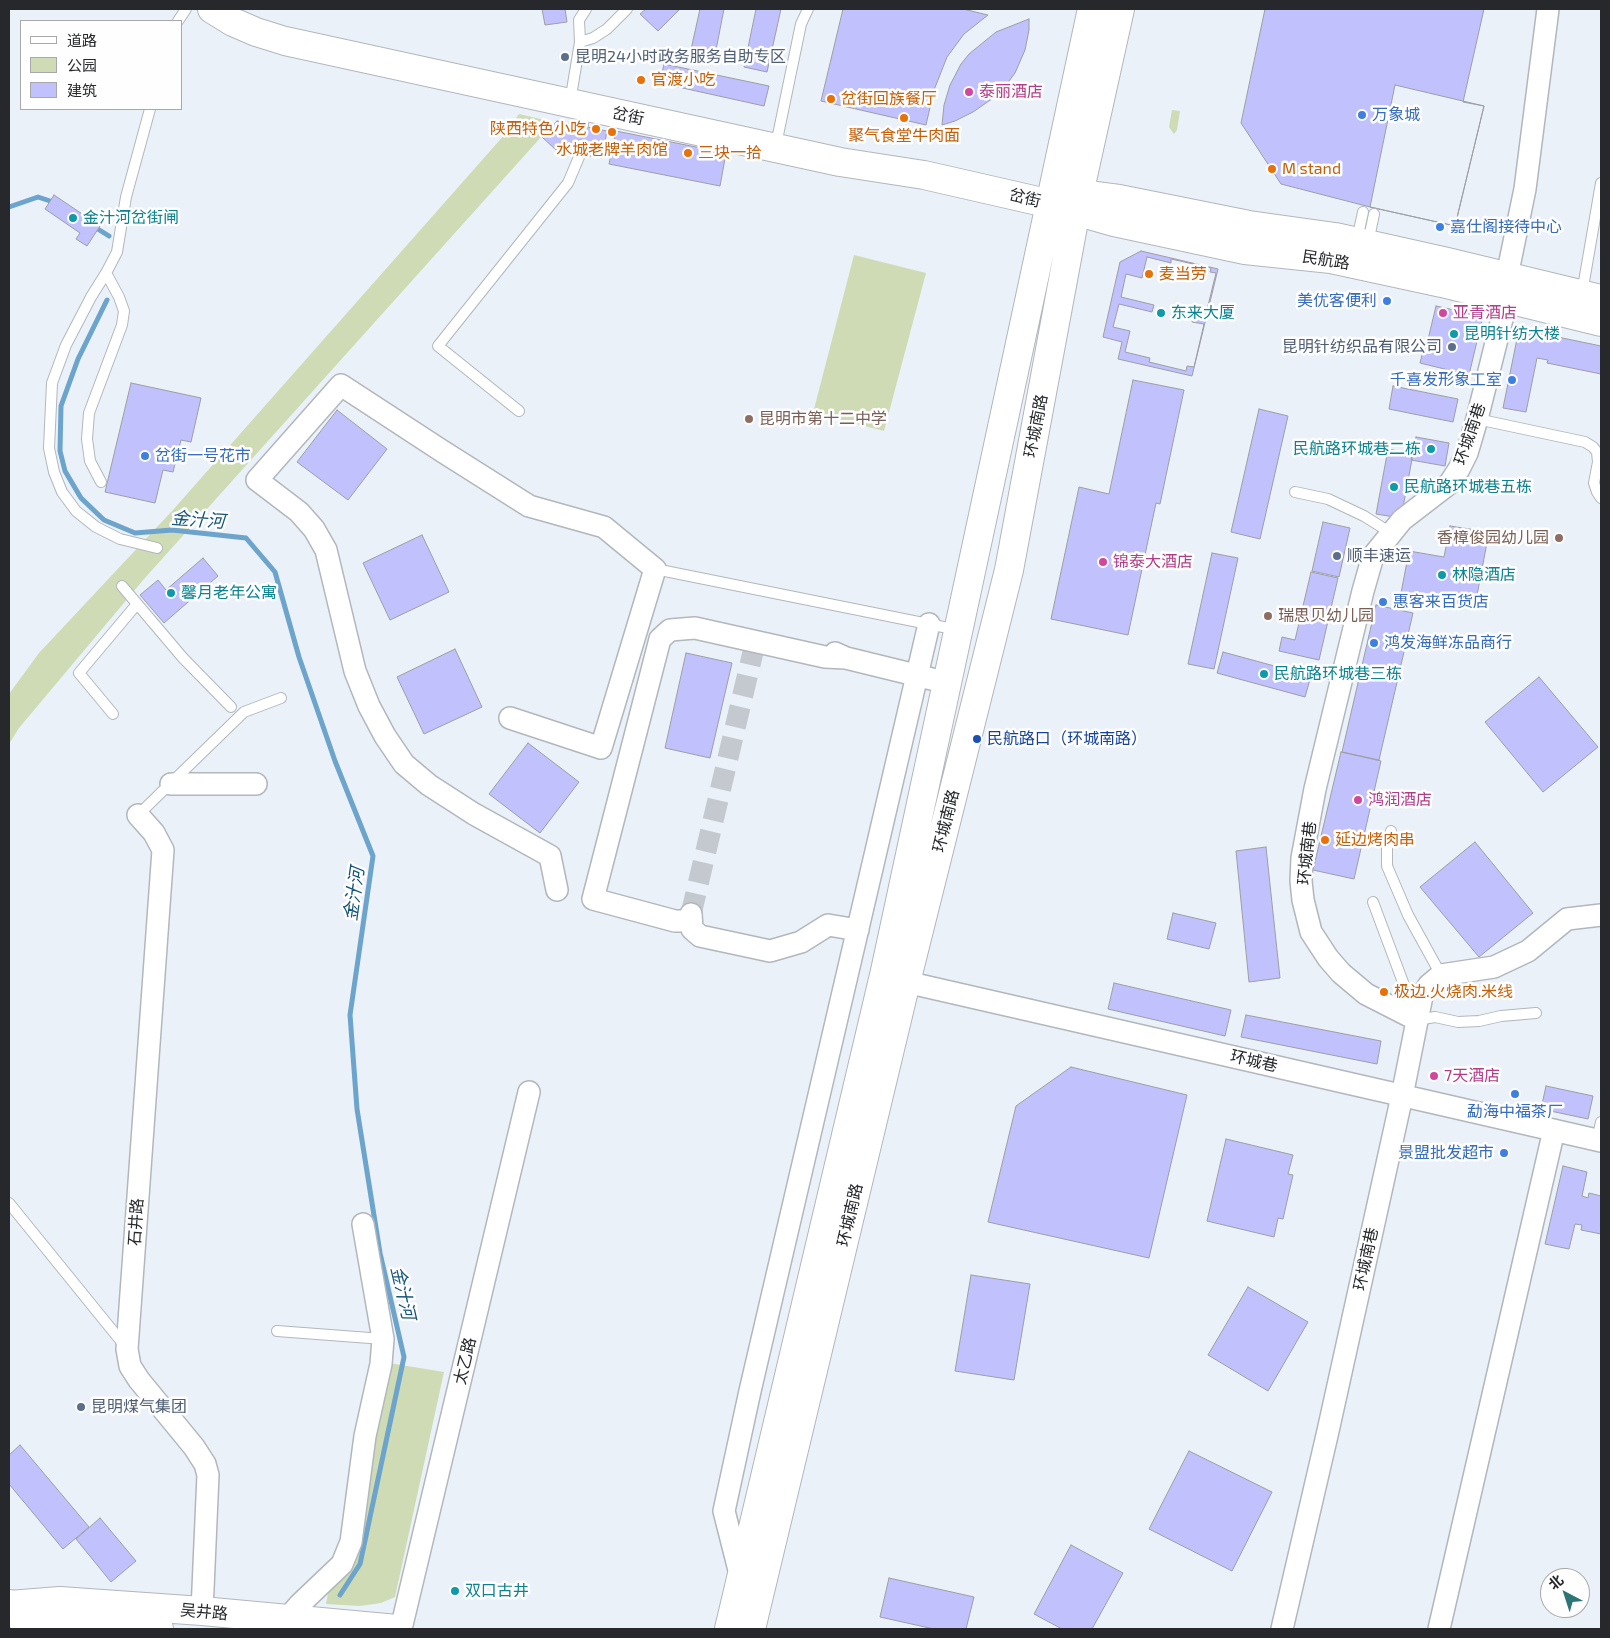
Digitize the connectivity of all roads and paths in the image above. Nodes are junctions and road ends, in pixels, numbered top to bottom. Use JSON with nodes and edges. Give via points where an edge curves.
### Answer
{"nodes":[{"id":1,"x":186,"y":9,"type":"edge"},
{"id":2,"x":212,"y":9,"type":"edge"},
{"id":3,"x":236,"y":9,"type":"edge"},
{"id":4,"x":586,"y":9,"type":"edge"},
{"id":5,"x":627,"y":9,"type":"edge"},
{"id":6,"x":808,"y":9,"type":"edge"},
{"id":7,"x":1092,"y":9,"type":"edge"},
{"id":8,"x":1120,"y":9,"type":"edge"},
{"id":9,"x":1548,"y":9,"type":"edge"},
{"id":10,"x":179,"y":20,"type":"edge"},
{"id":11,"x":580,"y":42,"type":"junction"},
{"id":12,"x":580,"y":107,"type":"junction"},
{"id":13,"x":150,"y":110,"type":"edge"},
{"id":14,"x":778,"y":135,"type":"junction"},
{"id":15,"x":580,"y":145,"type":"dead end"},
{"id":16,"x":1601,"y":183,"type":"edge"},
{"id":17,"x":1600,"y":196,"type":"edge"},
{"id":18,"x":1065,"y":200,"type":"junction"},
{"id":19,"x":1363,"y":212,"type":"dead end"},
{"id":20,"x":1374,"y":214,"type":"dead end"},
{"id":21,"x":1362,"y":243,"type":"junction"},
{"id":22,"x":106,"y":273,"type":"junction"},
{"id":23,"x":1507,"y":288,"type":"junction"},
{"id":24,"x":1592,"y":296,"type":"edge"},
{"id":25,"x":1601,"y":322,"type":"edge"},
{"id":26,"x":519,"y":410,"type":"dead end"},
{"id":27,"x":1477,"y":419,"type":"junction"},
{"id":28,"x":101,"y":482,"type":"dead end"},
{"id":29,"x":1295,"y":492,"type":"dead end"},
{"id":30,"x":1601,"y":498,"type":"edge"},
{"id":31,"x":1391,"y":533,"type":"junction"},
{"id":32,"x":157,"y":548,"type":"dead end"},
{"id":33,"x":656,"y":568,"type":"junction"},
{"id":34,"x":122,"y":586,"type":"dead end"},
{"id":35,"x":137,"y":604,"type":"junction"},
{"id":36,"x":929,"y":624,"type":"junction"},
{"id":37,"x":959,"y":630,"type":"junction"},
{"id":38,"x":758,"y":631,"type":"dead end"},
{"id":39,"x":846,"y":658,"type":"junction"},
{"id":40,"x":1318,"y":671,"type":"dead end"},
{"id":41,"x":917,"y":675,"type":"junction"},
{"id":42,"x":1342,"y":677,"type":"junction"},
{"id":43,"x":948,"y":683,"type":"junction"},
{"id":44,"x":282,"y":698,"type":"dead end"},
{"id":45,"x":231,"y":707,"type":"dead end"},
{"id":46,"x":113,"y":714,"type":"dead end"},
{"id":47,"x":510,"y":718,"type":"dead end"},
{"id":48,"x":171,"y":784,"type":"junction"},
{"id":49,"x":256,"y":784,"type":"dead end"},
{"id":50,"x":138,"y":815,"type":"joint"},
{"id":51,"x":1390,"y":831,"type":"dead end"},
{"id":52,"x":557,"y":890,"type":"dead end"},
{"id":53,"x":1373,"y":902,"type":"dead end"},
{"id":54,"x":1601,"y":915,"type":"edge"},
{"id":55,"x":858,"y":930,"type":"junction"},
{"id":56,"x":1441,"y":975,"type":"junction"},
{"id":57,"x":906,"y":982,"type":"junction"},
{"id":58,"x":1536,"y":1013,"type":"dead end"},
{"id":59,"x":1411,"y":1018,"type":"junction"},
{"id":60,"x":529,"y":1092,"type":"dead end"},
{"id":61,"x":1402,"y":1096,"type":"junction"},
{"id":62,"x":1554,"y":1130,"type":"junction"},
{"id":63,"x":1600,"y":1135,"type":"edge"},
{"id":64,"x":9,"y":1203,"type":"edge"},
{"id":65,"x":363,"y":1224,"type":"dead end"},
{"id":66,"x":277,"y":1331,"type":"dead end"},
{"id":67,"x":382,"y":1339,"type":"junction"},
{"id":68,"x":127,"y":1349,"type":"junction"},
{"id":69,"x":741,"y":1578,"type":"junction"},
{"id":70,"x":9,"y":1605,"type":"edge"},
{"id":71,"x":202,"y":1611,"type":"junction"},
{"id":72,"x":287,"y":1619,"type":"junction"},
{"id":73,"x":30,"y":1629,"type":"edge"},
{"id":74,"x":159,"y":1629,"type":"edge"},
{"id":75,"x":399,"y":1629,"type":"edge"},
{"id":76,"x":729,"y":1629,"type":"edge"},
{"id":77,"x":752,"y":1629,"type":"edge"},
{"id":78,"x":1282,"y":1629,"type":"edge"},
{"id":79,"x":1439,"y":1629,"type":"edge"}],
"edges":[{"from":1,"to":10,"type":"lane"},
{"from":2,"to":12,"type":"main road","name":"岔街","via":[[233,22],[285,41]]},
{"from":3,"to":12,"type":"main road","name":"岔街","via":[[288,29]]},
{"from":4,"to":11,"type":"lane","via":[[579,20]]},
{"from":5,"to":11,"type":"lane","via":[[607,29]]},
{"from":6,"to":14,"type":"lane","via":[[801,24]]},
{"from":7,"to":18,"type":"main road","name":"环城南路"},
{"from":8,"to":18,"type":"main road","name":"环城南路"},
{"from":9,"to":23,"type":"street","name":"环城南巷","via":[[1525,189]]},
{"from":11,"to":12,"type":"lane"},
{"from":12,"to":14,"type":"main road","name":"岔街"},
{"from":12,"to":18,"type":"main road","name":"岔街","via":[[840,162]]},
{"from":13,"to":22,"type":"lane","via":[[126,197],[117,252]]},
{"from":14,"to":18,"type":"main road","name":"岔街","via":[[843,150],[926,163]]},
{"from":15,"to":26,"type":"lane","via":[[579,157],[568,183],[438,346]]},
{"from":16,"to":17,"type":"lane"},
{"from":17,"to":24,"type":"lane"},
{"from":18,"to":21,"type":"main road","name":"民航路","via":[[1119,199]]},
{"from":18,"to":23,"type":"main road","name":"民航路","via":[[1114,222],[1245,250],[1331,259]]},
{"from":18,"to":37,"type":"main road","name":"环城南路"},
{"from":18,"to":57,"type":"main road","name":"环城南路","via":[[1009,570]]},
{"from":19,"to":21,"type":"lane"},
{"from":20,"to":21,"type":"lane"},
{"from":21,"to":23,"type":"main road","name":"民航路"},
{"from":22,"to":28,"type":"lane","via":[[124,311],[122,325],[89,413],[87,439],[90,461]]},
{"from":22,"to":32,"type":"lane","via":[[66,345],[52,383],[49,448],[62,492],[76,511],[96,527],[120,539]]},
{"from":23,"to":24,"type":"main road","name":"民航路"},
{"from":23,"to":25,"type":"main road","name":"民航路"},
{"from":23,"to":27,"type":"street","name":"环城南巷"},
{"from":27,"to":30,"type":"lane","via":[[1585,442],[1593,447],[1598,462],[1594,483]]},
{"from":27,"to":31,"type":"street","name":"环城南巷","via":[[1467,453],[1450,483],[1402,520]]},
{"from":29,"to":31,"type":"lane","via":[[1328,499]]},
{"from":31,"to":42,"type":"street","name":"环城南巷","via":[[1374,556]]},
{"from":33,"to":36,"type":"lane"},
{"from":33,"to":47,"type":"street","via":[[601,748]]},
{"from":33,"to":52,"type":"street","via":[[604,527],[529,506],[341,385],[257,480],[299,512],[326,550],[355,671],[369,706],[404,764],[429,785],[474,814],[550,856]]},
{"from":34,"to":35,"type":"lane"},
{"from":35,"to":45,"type":"lane"},
{"from":35,"to":46,"type":"lane","via":[[79,673]]},
{"from":36,"to":37,"type":"lane"},
{"from":36,"to":41,"type":"street"},
{"from":37,"to":43,"type":"main road","name":"环城南路"},
{"from":38,"to":39,"type":"street","via":[[820,645]]},
{"from":39,"to":41,"type":"street"},
{"from":39,"to":55,"type":"street","via":[[825,657],[695,628],[670,630],[660,639],[593,899],[675,921],[691,918],[692,928],[700,936],[770,951],[801,942],[828,925]]},
{"from":40,"to":42,"type":"lane"},
{"from":41,"to":43,"type":"street"},
{"from":41,"to":55,"type":"street"},
{"from":42,"to":59,"type":"street","name":"环城南巷","via":[[1302,858],[1303,900],[1311,932],[1328,958],[1366,994]]},
{"from":43,"to":69,"type":"main road","name":"环城南路","via":[[885,970]]},
{"from":44,"to":48,"type":"lane","via":[[244,712]]},
{"from":48,"to":49,"type":"street"},
{"from":48,"to":50,"type":"lane"},
{"from":50,"to":68,"type":"street","name":"石井路","via":[[154,833],[163,850]]},
{"from":51,"to":56,"type":"lane","via":[[1387,866],[1408,915]]},
{"from":53,"to":59,"type":"lane","via":[[1404,985]]},
{"from":54,"to":56,"type":"street","via":[[1567,919],[1528,951],[1494,968]]},
{"from":55,"to":69,"type":"street","via":[[724,1511]]},
{"from":56,"to":59,"type":"street","via":[[1429,985]]},
{"from":57,"to":61,"type":"street","name":"环城巷"},
{"from":57,"to":77,"type":"main road","name":"环城南路"},
{"from":58,"to":59,"type":"lane","via":[[1458,1022],[1435,1017]]},
{"from":59,"to":61,"type":"street","name":"环城南巷"},
{"from":60,"to":75,"type":"street","name":"太乙路"},
{"from":61,"to":62,"type":"street","name":"环城巷"},
{"from":61,"to":78,"type":"street","name":"环城南巷"},
{"from":62,"to":63,"type":"street","name":"环城巷"},
{"from":62,"to":79,"type":"street"},
{"from":64,"to":68,"type":"lane"},
{"from":65,"to":67,"type":"street"},
{"from":66,"to":67,"type":"lane"},
{"from":67,"to":72,"type":"street","via":[[381,1364],[365,1436],[351,1542],[342,1564]]},
{"from":68,"to":71,"type":"street","name":"石井路","via":[[130,1366],[139,1380],[205,1464],[208,1476]]},
{"from":69,"to":76,"type":"main road","name":"环城南路"},
{"from":70,"to":71,"type":"main road","name":"吴井路","via":[[60,1601]]},
{"from":70,"to":73,"type":"main road"},
{"from":70,"to":74,"type":"main road","name":"吴井路","via":[[57,1624]]},
{"from":71,"to":72,"type":"main road","name":"吴井路"},
{"from":72,"to":75,"type":"main road","name":"吴井路"}]}
